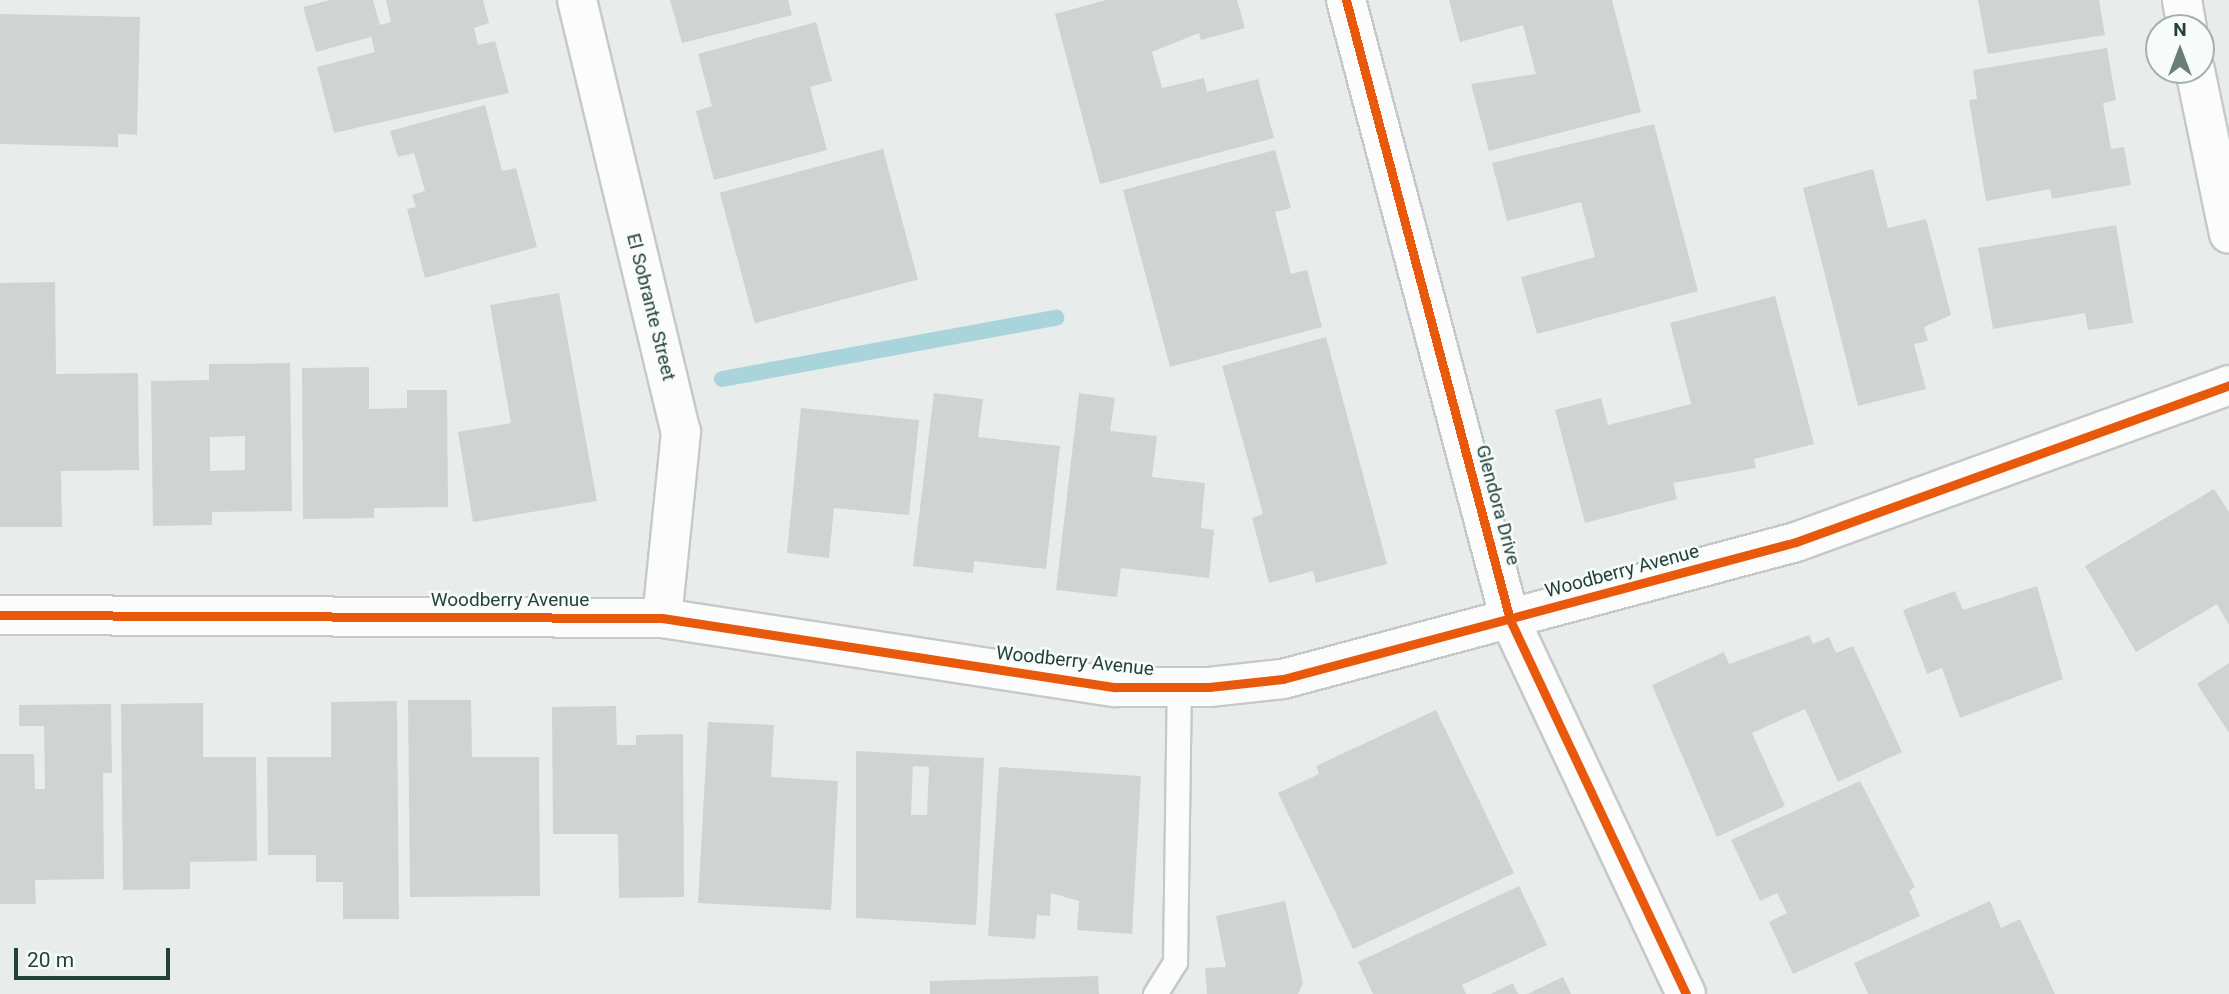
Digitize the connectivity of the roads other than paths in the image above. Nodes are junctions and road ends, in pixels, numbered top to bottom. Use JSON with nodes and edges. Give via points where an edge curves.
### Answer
{"nodes":[{"id":1,"x":577,"y":0,"type":"edge"},
{"id":2,"x":1346,"y":0,"type":"edge"},
{"id":3,"x":2198,"y":84,"type":"edge"},
{"id":4,"x":2229,"y":234,"type":"edge"},
{"id":5,"x":2229,"y":384,"type":"edge"},
{"id":6,"x":0,"y":615,"type":"edge"},
{"id":7,"x":662,"y":618,"type":"junction"},
{"id":8,"x":1510,"y":620,"type":"junction"},
{"id":9,"x":1179,"y":689,"type":"junction"},
{"id":10,"x":1155,"y":994,"type":"edge"},
{"id":11,"x":1685,"y":994,"type":"edge"}],
"edges":[{"from":1,"to":7,"type":"street","name":"El Sobrante Street","via":[[681,432]]},
{"from":2,"to":8,"type":"street","name":"Glendora Drive"},
{"from":3,"to":4,"type":"street"},
{"from":5,"to":8,"type":"street","name":"Woodberry Avenue","via":[[1796,542]]},
{"from":6,"to":7,"type":"street","name":"Woodberry Avenue"},
{"from":7,"to":9,"type":"street","name":"Woodberry Avenue","via":[[1115,687]]},
{"from":8,"to":9,"type":"street","name":"Woodberry Avenue","via":[[1283,679]]},
{"from":8,"to":11,"type":"street","name":"Glendora Drive"},
{"from":9,"to":10,"type":"lane","via":[[1175,962]]}]}
